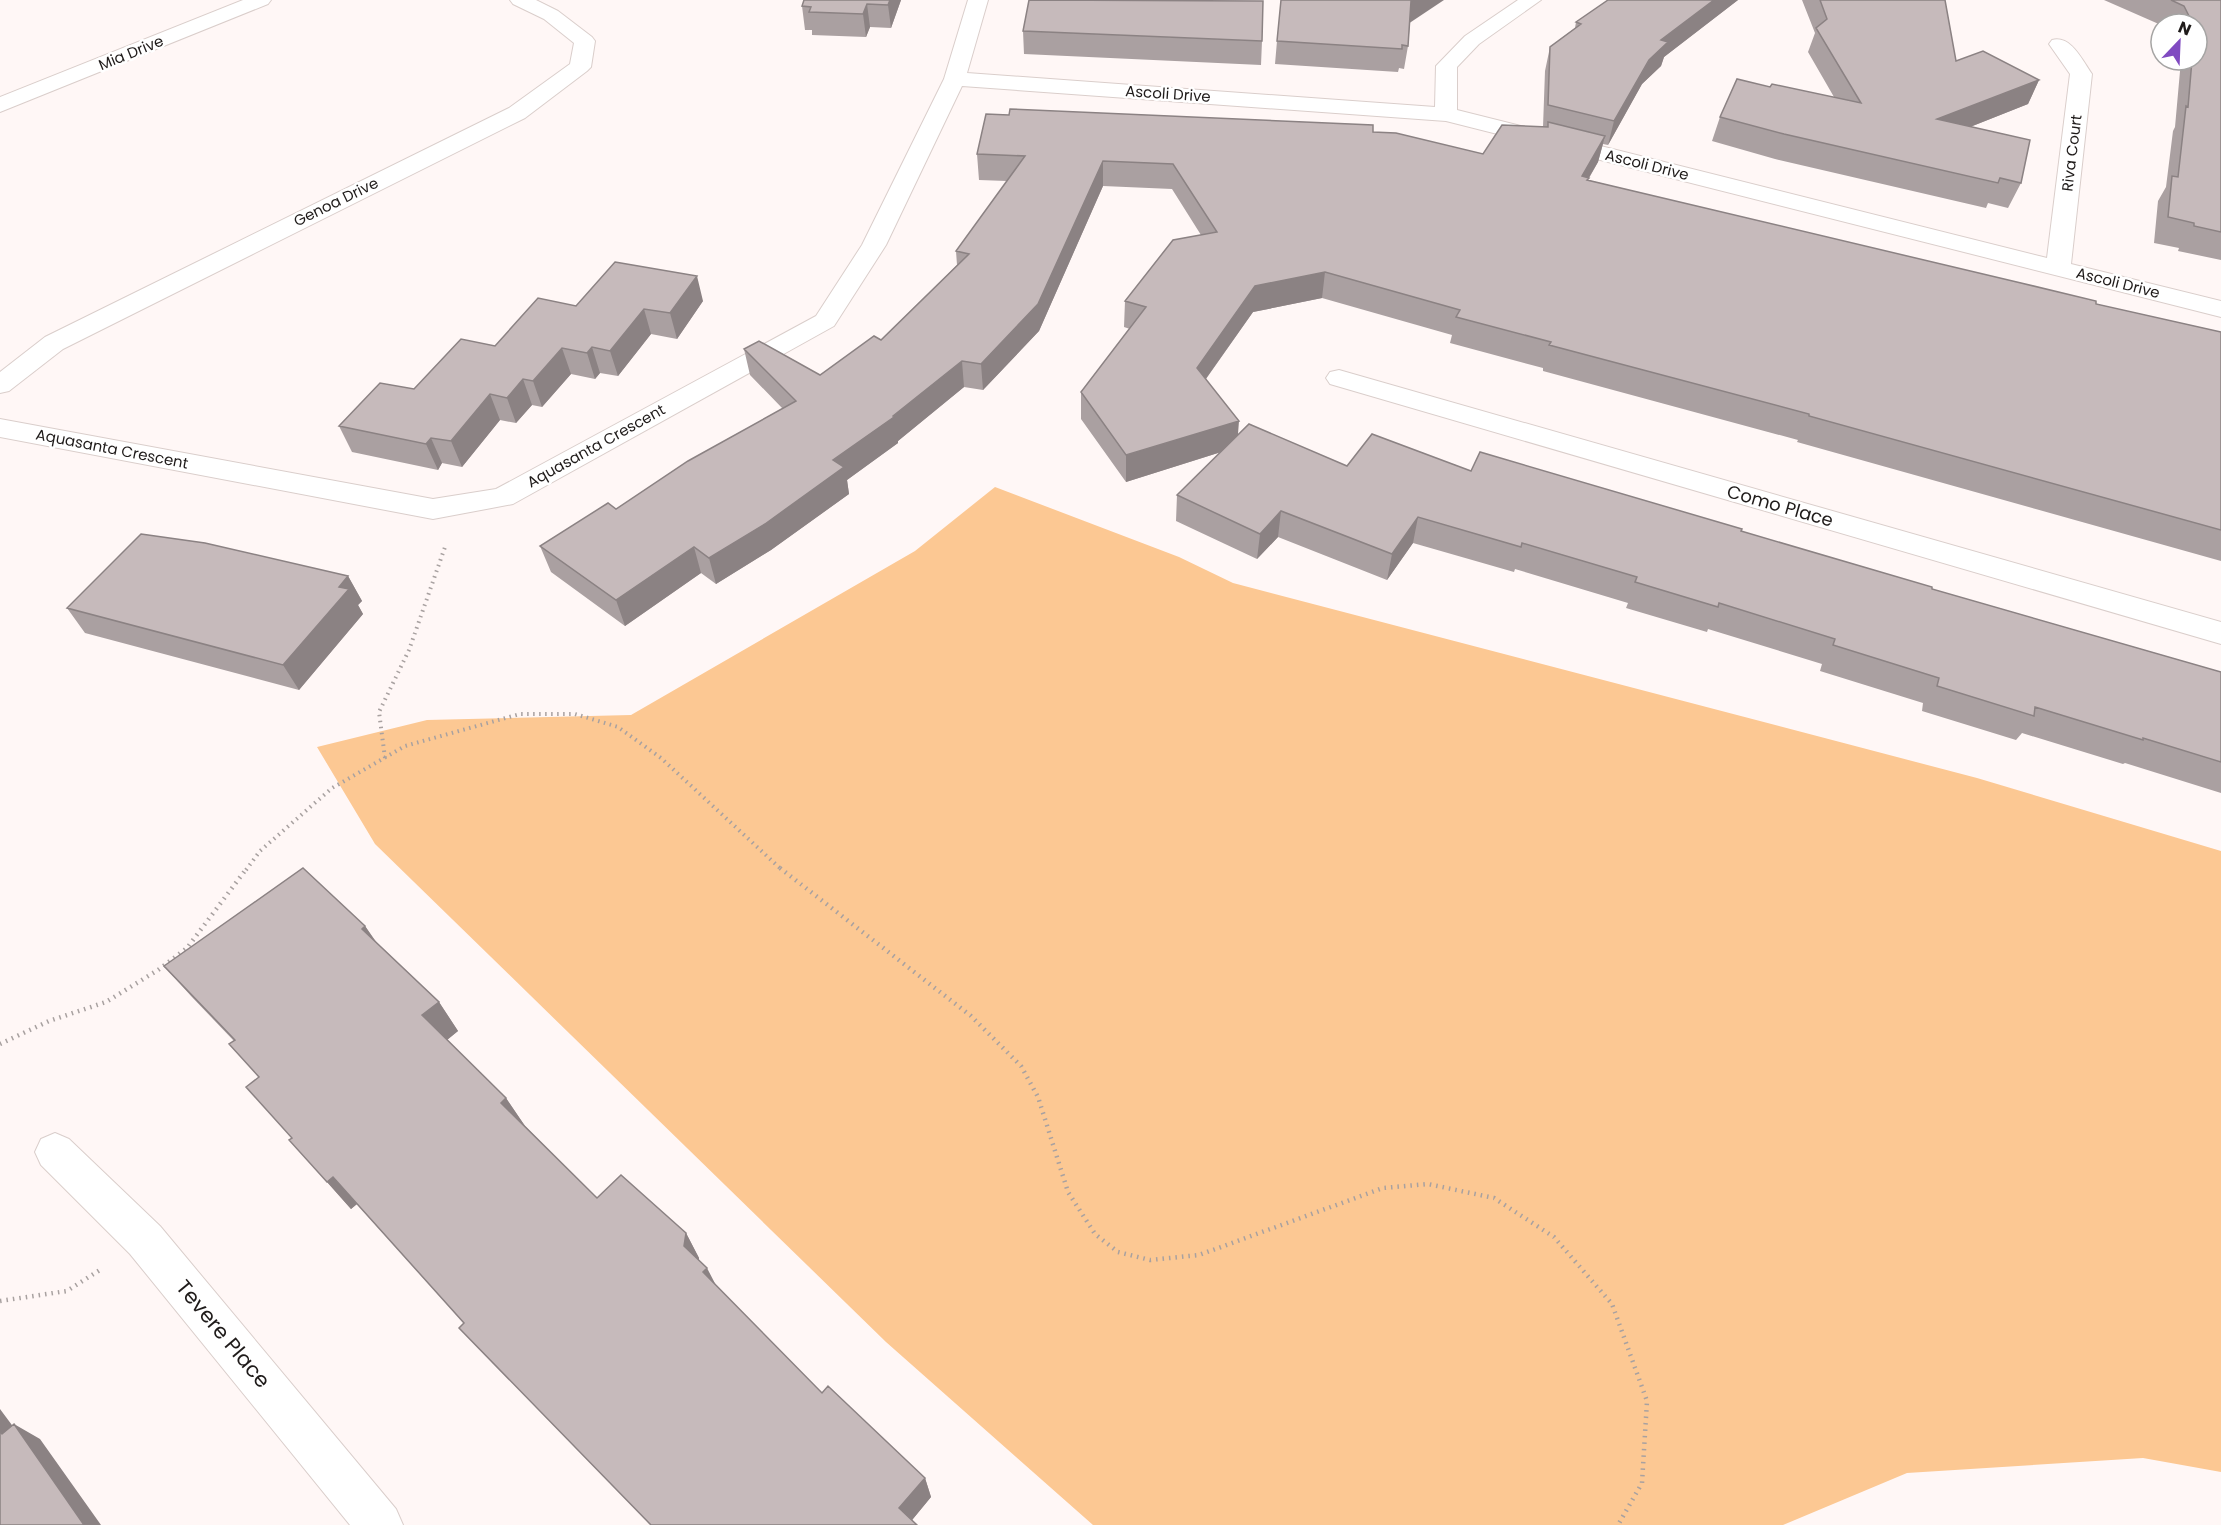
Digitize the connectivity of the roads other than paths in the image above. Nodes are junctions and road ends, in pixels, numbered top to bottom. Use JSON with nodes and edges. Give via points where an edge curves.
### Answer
{"nodes":[{"id":1,"x":261,"y":0,"type":"edge"},
{"id":2,"x":520,"y":0,"type":"edge"},
{"id":3,"x":978,"y":0,"type":"edge"},
{"id":4,"x":1531,"y":0,"type":"edge"},
{"id":5,"x":2059,"y":44,"type":"dead end"},
{"id":6,"x":955,"y":79,"type":"junction"},
{"id":7,"x":0,"y":105,"type":"edge"},
{"id":8,"x":1446,"y":114,"type":"junction"},
{"id":9,"x":2058,"y":268,"type":"junction"},
{"id":10,"x":2221,"y":309,"type":"edge"},
{"id":11,"x":1339,"y":378,"type":"dead end"},
{"id":12,"x":0,"y":385,"type":"edge"},
{"id":13,"x":0,"y":428,"type":"edge"},
{"id":14,"x":2221,"y":633,"type":"edge"},
{"id":15,"x":56,"y":1152,"type":"dead end"},
{"id":16,"x":381,"y":1525,"type":"edge"}],
"edges":[{"from":1,"to":7,"type":"street","name":"Mia Drive"},
{"from":2,"to":12,"type":"street","name":"Genoa Drive","via":[[551,15],[585,41],[580,67],[517,113],[54,343]]},
{"from":3,"to":6,"type":"street","name":"Aquasanta Crescent"},
{"from":4,"to":8,"type":"street","via":[[1472,40],[1448,66]]},
{"from":5,"to":9,"type":"street","name":"Riva Court","via":[[2081,74]]},
{"from":6,"to":8,"type":"street","name":"Ascoli Drive"},
{"from":6,"to":13,"type":"street","name":"Aquasanta Crescent","via":[[874,245],[825,321],[503,496],[433,509]]},
{"from":8,"to":9,"type":"street","name":"Ascoli Drive"},
{"from":9,"to":10,"type":"street","name":"Ascoli Drive"},
{"from":11,"to":14,"type":"street","name":"Como Place"},
{"from":15,"to":16,"type":"street","name":"Tevere Place","via":[[145,1240]]}]}
